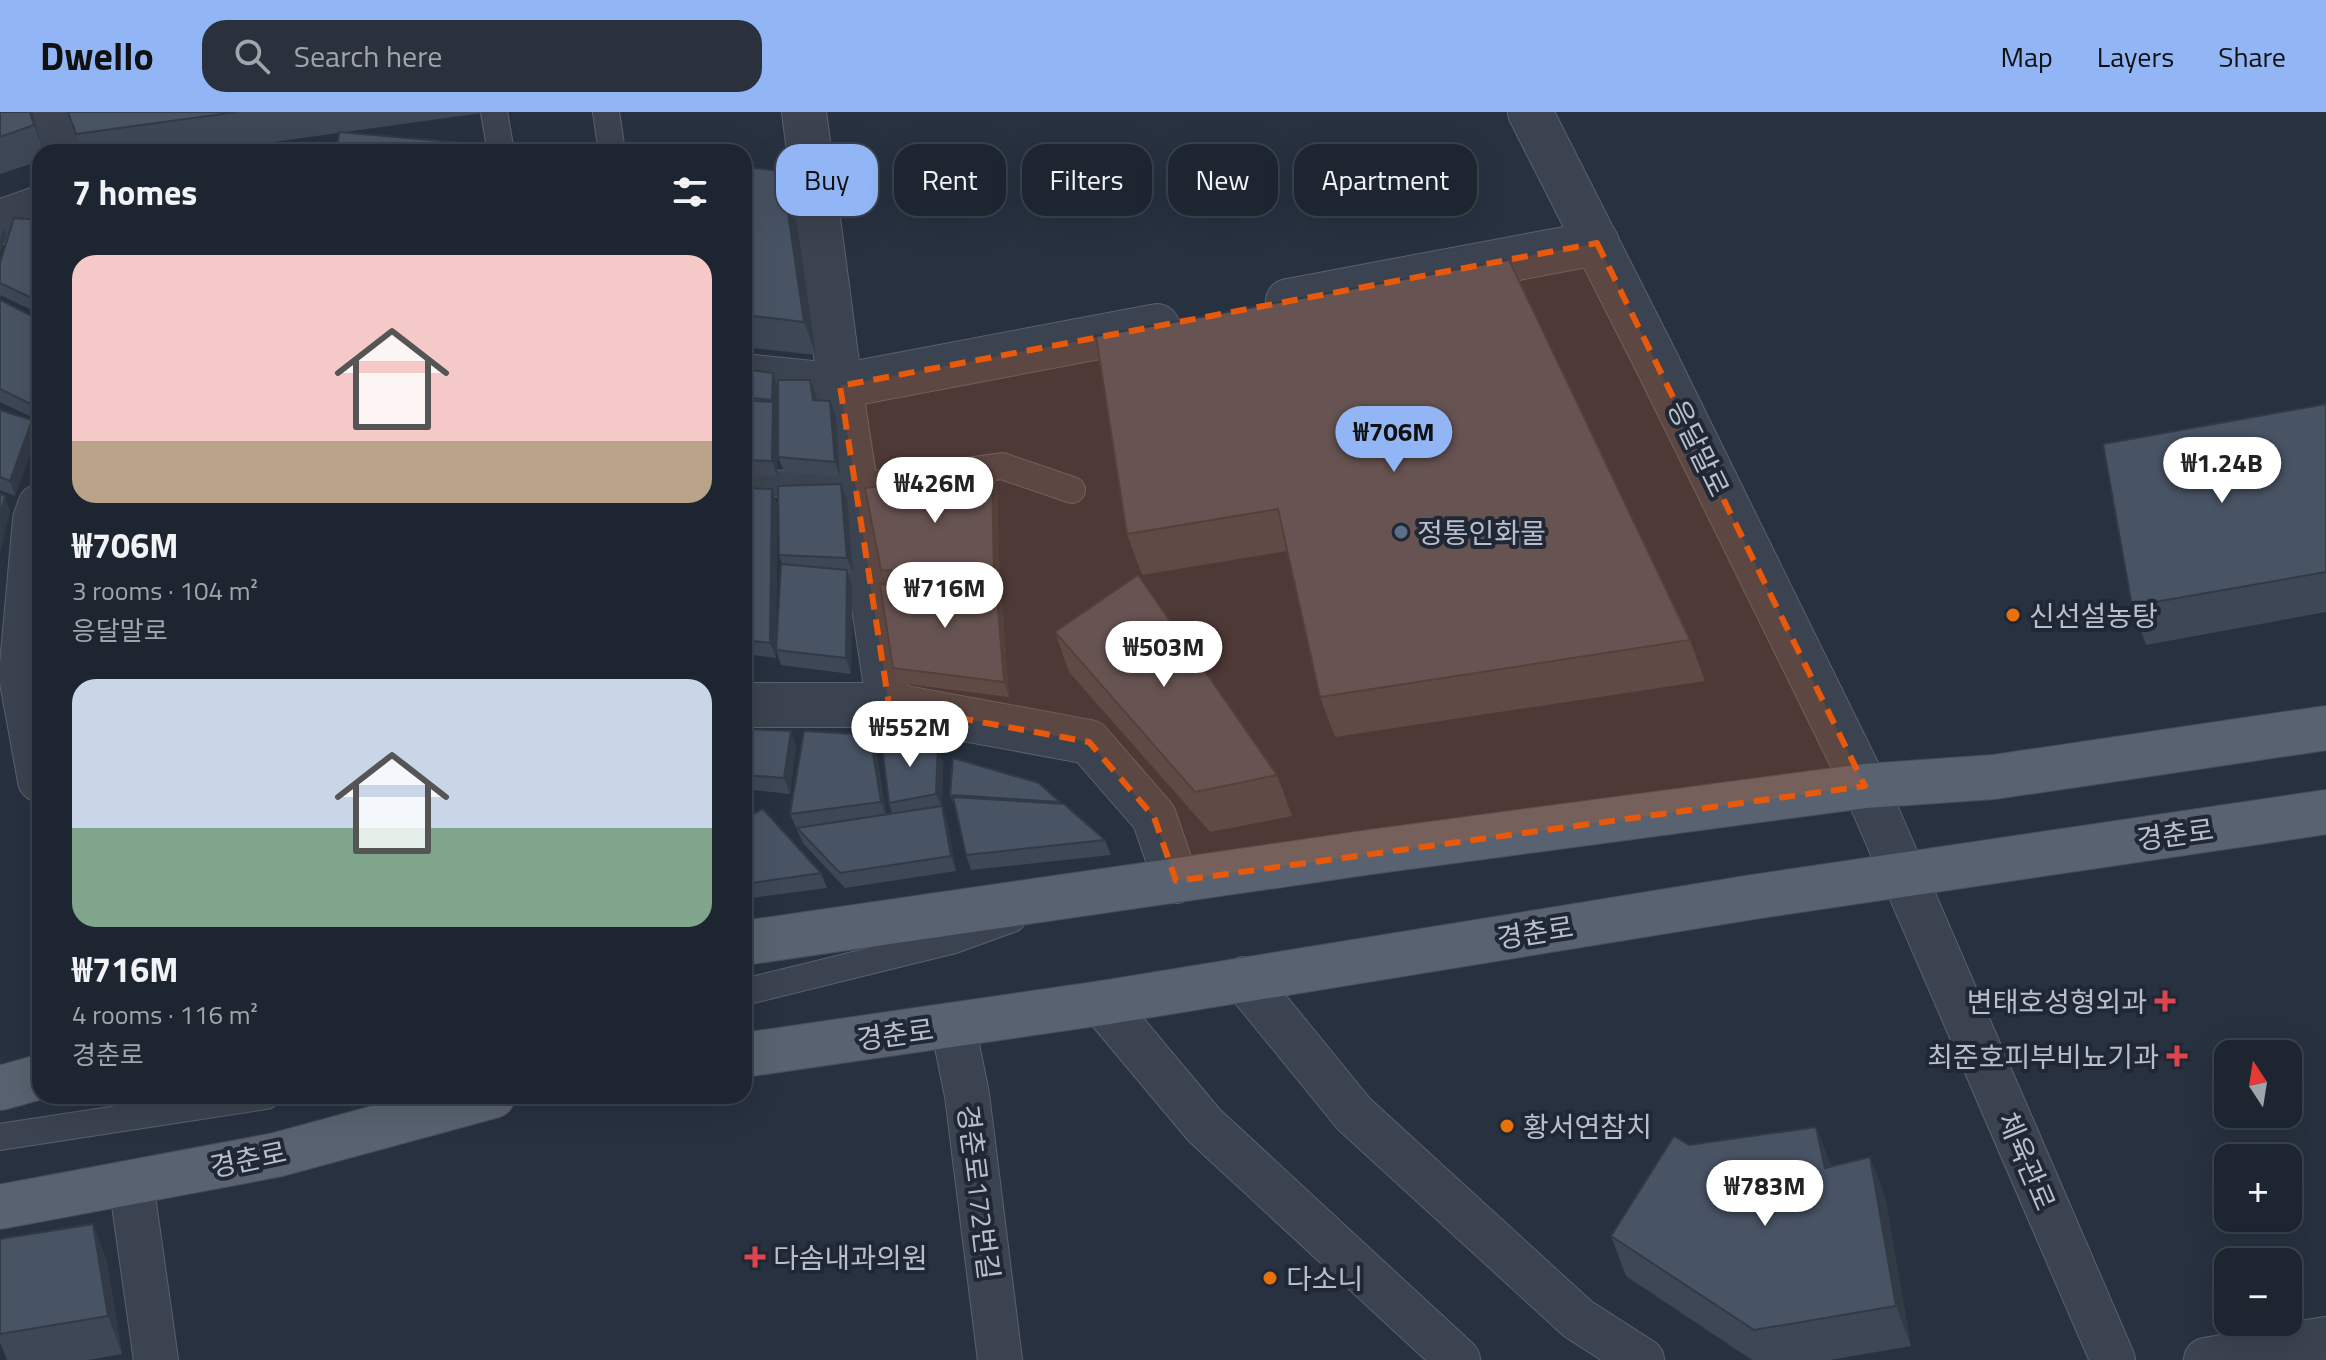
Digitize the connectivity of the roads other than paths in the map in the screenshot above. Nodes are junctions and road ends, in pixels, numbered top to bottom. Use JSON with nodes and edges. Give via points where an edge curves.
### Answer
{"nodes":[{"id":1,"x":47,"y":112,"type":"edge"},
{"id":2,"x":494,"y":112,"type":"edge"},
{"id":3,"x":606,"y":112,"type":"edge"},
{"id":4,"x":804,"y":112,"type":"edge"},
{"id":5,"x":1530,"y":112,"type":"edge"},
{"id":6,"x":57,"y":144,"type":"edge"},
{"id":7,"x":500,"y":144,"type":"edge"},
{"id":8,"x":611,"y":144,"type":"edge"},
{"id":9,"x":32,"y":211,"type":"edge"},
{"id":10,"x":0,"y":222,"type":"edge"},
{"id":11,"x":1597,"y":243,"type":"junction"},
{"id":12,"x":1257,"y":307,"type":"edge"},
{"id":13,"x":1195,"y":319,"type":"edge"},
{"id":14,"x":752,"y":377,"type":"edge"},
{"id":15,"x":840,"y":386,"type":"junction"},
{"id":16,"x":752,"y":482,"type":"edge"},
{"id":17,"x":854,"y":487,"type":"junction"},
{"id":18,"x":1072,"y":490,"type":"dead end"},
{"id":19,"x":32,"y":551,"type":"edge"},
{"id":20,"x":20,"y":674,"type":"edge"},
{"id":21,"x":752,"y":705,"type":"edge"},
{"id":22,"x":889,"y":705,"type":"junction"},
{"id":23,"x":2326,"y":728,"type":"edge"},
{"id":24,"x":32,"y":738,"type":"edge"},
{"id":25,"x":1865,"y":786,"type":"junction"},
{"id":26,"x":2326,"y":812,"type":"edge"},
{"id":27,"x":1903,"y":873,"type":"junction"},
{"id":28,"x":1176,"y":881,"type":"junction"},
{"id":29,"x":1072,"y":898,"type":"junction"},
{"id":30,"x":752,"y":942,"type":"edge"},
{"id":31,"x":1244,"y":979,"type":"junction"},
{"id":32,"x":752,"y":990,"type":"edge"},
{"id":33,"x":1102,"y":1003,"type":"junction"},
{"id":34,"x":953,"y":1026,"type":"junction"},
{"id":35,"x":752,"y":1054,"type":"edge"},
{"id":36,"x":214,"y":1104,"type":"edge"},
{"id":37,"x":464,"y":1104,"type":"edge"},
{"id":38,"x":0,"y":1137,"type":"edge"},
{"id":39,"x":131,"y":1183,"type":"junction"},
{"id":40,"x":0,"y":1207,"type":"edge"},
{"id":41,"x":2326,"y":1339,"type":"edge"},
{"id":42,"x":156,"y":1360,"type":"edge"},
{"id":43,"x":1000,"y":1360,"type":"edge"},
{"id":44,"x":1458,"y":1360,"type":"edge"},
{"id":45,"x":1642,"y":1360,"type":"edge"},
{"id":46,"x":2113,"y":1360,"type":"edge"},
{"id":47,"x":2206,"y":1360,"type":"edge"}],
"edges":[{"from":1,"to":6,"type":"street"},
{"from":2,"to":7,"type":"lane"},
{"from":3,"to":8,"type":"lane"},
{"from":4,"to":15,"type":"street","via":[[798,183]]},
{"from":5,"to":11,"type":"street","name":"응달말로"},
{"from":9,"to":10,"type":"street"},
{"from":11,"to":12,"type":"street"},
{"from":11,"to":25,"type":"street","name":"응달말로"},
{"from":13,"to":15,"type":"street"},
{"from":14,"to":15,"type":"street"},
{"from":15,"to":17,"type":"street"},
{"from":16,"to":17,"type":"lane"},
{"from":17,"to":18,"type":"lane","via":[[1002,466]]},
{"from":17,"to":22,"type":"street"},
{"from":19,"to":20,"type":"street"},
{"from":20,"to":24,"type":"street"},
{"from":21,"to":22,"type":"street"},
{"from":22,"to":28,"type":"street","via":[[1089,742],[1154,817]]},
{"from":23,"to":25,"type":"main road","via":[[1994,777]]},
{"from":25,"to":27,"type":"street","name":"체육관로"},
{"from":25,"to":28,"type":"main road"},
{"from":26,"to":27,"type":"main road","name":"경춘로"},
{"from":27,"to":31,"type":"main road","name":"경춘로"},
{"from":27,"to":46,"type":"street","name":"체육관로"},
{"from":28,"to":29,"type":"main road"},
{"from":29,"to":30,"type":"main road"},
{"from":29,"to":32,"type":"lane","via":[[951,941]]},
{"from":31,"to":33,"type":"main road","name":"경춘로"},
{"from":31,"to":45,"type":"street","via":[[1354,1114],[1578,1319]]},
{"from":33,"to":34,"type":"main road","name":"경춘로"},
{"from":33,"to":44,"type":"street","via":[[1204,1125]]},
{"from":34,"to":35,"type":"main road","name":"경춘로"},
{"from":34,"to":43,"type":"street","name":"경춘로172번길","via":[[967,1095]]},
{"from":36,"to":38,"type":"lane"},
{"from":37,"to":39,"type":"main road","name":"경춘로","via":[[276,1155]]},
{"from":39,"to":40,"type":"main road","name":"경춘로"},
{"from":39,"to":42,"type":"street"},
{"from":41,"to":47,"type":"street"}]}
